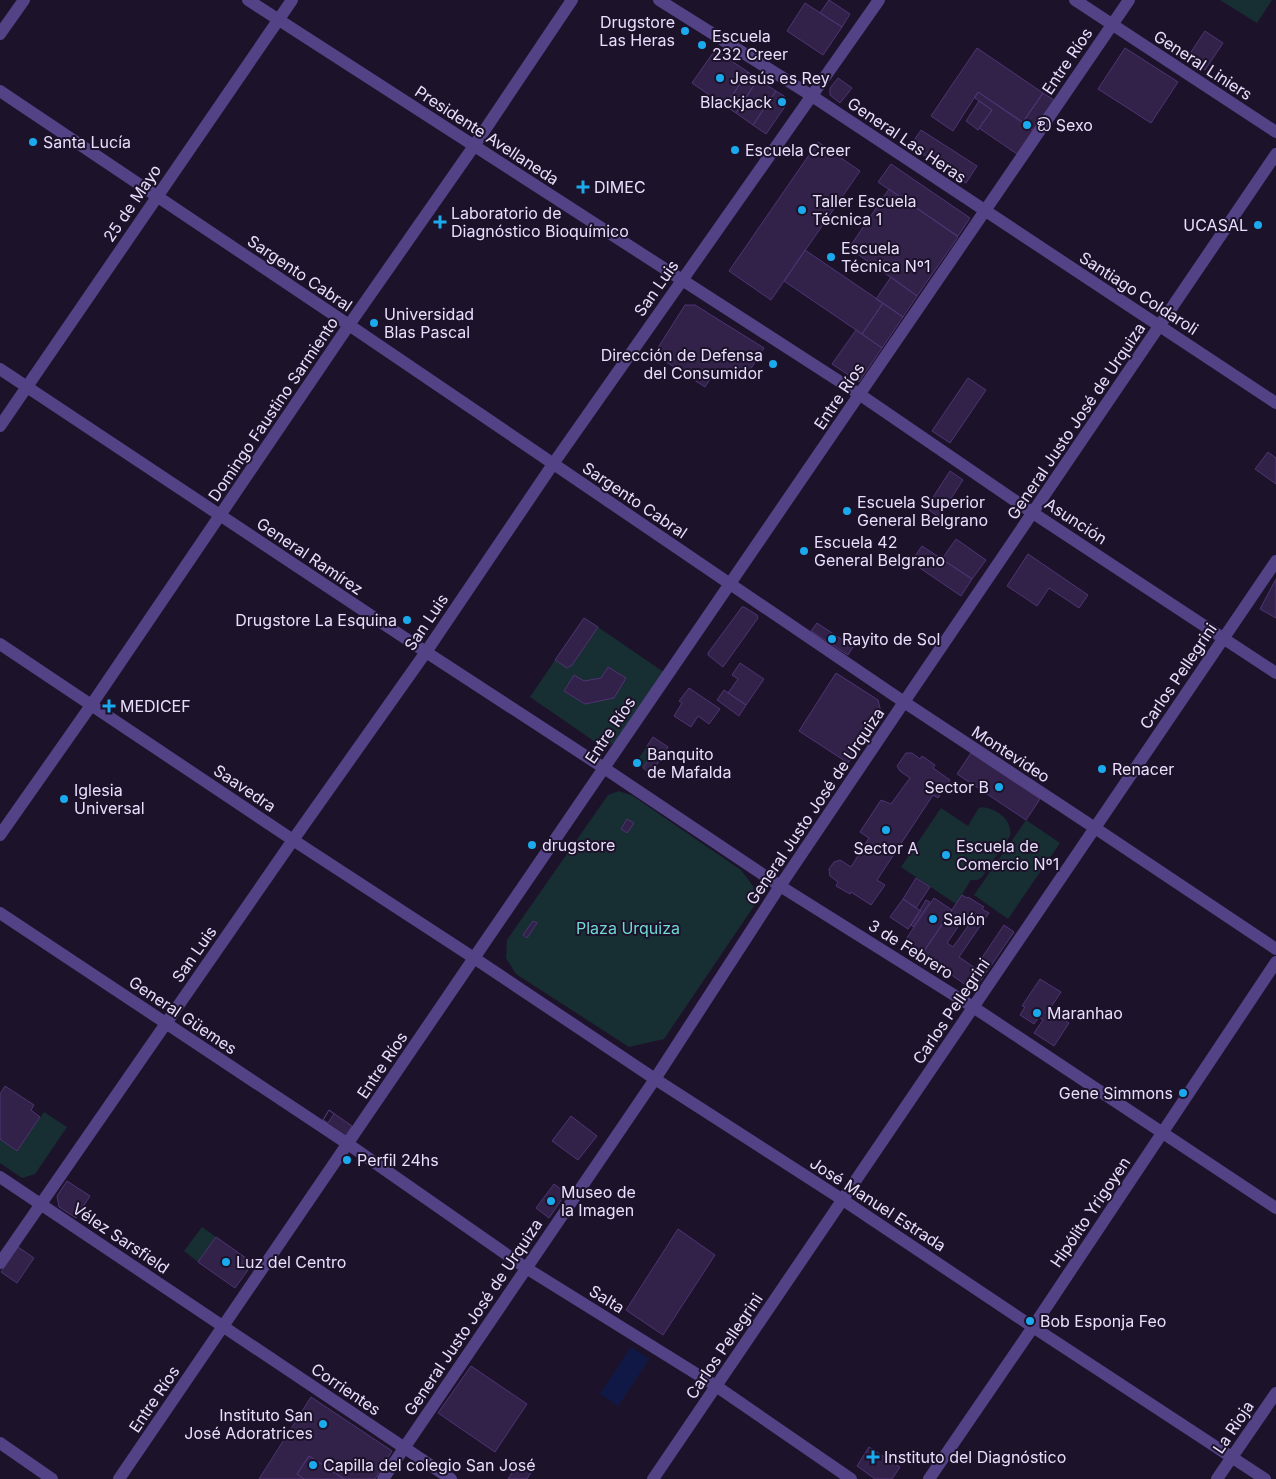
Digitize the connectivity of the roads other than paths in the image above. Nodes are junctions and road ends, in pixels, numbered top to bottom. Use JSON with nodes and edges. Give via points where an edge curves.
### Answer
{"nodes":[{"id":1,"x":24,"y":0,"type":"edge"},
{"id":2,"x":248,"y":0,"type":"edge"},
{"id":3,"x":292,"y":0,"type":"edge"},
{"id":4,"x":572,"y":0,"type":"edge"},
{"id":5,"x":659,"y":0,"type":"edge"},
{"id":6,"x":879,"y":0,"type":"edge"},
{"id":7,"x":1075,"y":0,"type":"edge"},
{"id":8,"x":1129,"y":0,"type":"edge"},
{"id":9,"x":279,"y":20,"type":"junction"},
{"id":10,"x":1112,"y":24,"type":"junction"},
{"id":11,"x":0,"y":34,"type":"edge"},
{"id":12,"x":0,"y":90,"type":"edge"},
{"id":13,"x":812,"y":96,"type":"junction"},
{"id":14,"x":1276,"y":132,"type":"edge"},
{"id":15,"x":474,"y":146,"type":"junction"},
{"id":16,"x":1276,"y":154,"type":"edge"},
{"id":17,"x":157,"y":196,"type":"junction"},
{"id":18,"x":985,"y":211,"type":"junction"},
{"id":19,"x":682,"y":279,"type":"junction"},
{"id":20,"x":349,"y":325,"type":"junction"},
{"id":21,"x":1160,"y":326,"type":"junction"},
{"id":22,"x":0,"y":369,"type":"edge"},
{"id":23,"x":26,"y":387,"type":"junction"},
{"id":24,"x":859,"y":394,"type":"junction"},
{"id":25,"x":1276,"y":403,"type":"edge"},
{"id":26,"x":0,"y":426,"type":"edge"},
{"id":27,"x":553,"y":464,"type":"junction"},
{"id":28,"x":1033,"y":513,"type":"junction"},
{"id":29,"x":220,"y":516,"type":"junction"},
{"id":30,"x":1276,"y":561,"type":"edge"},
{"id":31,"x":730,"y":584,"type":"junction"},
{"id":32,"x":1224,"y":638,"type":"junction"},
{"id":33,"x":0,"y":644,"type":"edge"},
{"id":34,"x":426,"y":652,"type":"junction"},
{"id":35,"x":1276,"y":672,"type":"edge"},
{"id":36,"x":904,"y":702,"type":"junction"},
{"id":37,"x":92,"y":704,"type":"junction"},
{"id":38,"x":604,"y":768,"type":"junction"},
{"id":39,"x":1095,"y":828,"type":"junction"},
{"id":40,"x":0,"y":835,"type":"edge"},
{"id":41,"x":293,"y":840,"type":"junction"},
{"id":42,"x":780,"y":886,"type":"junction"},
{"id":43,"x":0,"y":913,"type":"edge"},
{"id":44,"x":1276,"y":950,"type":"edge"},
{"id":45,"x":474,"y":958,"type":"junction"},
{"id":46,"x":1276,"y":962,"type":"edge"},
{"id":47,"x":973,"y":1007,"type":"junction"},
{"id":48,"x":166,"y":1023,"type":"junction"},
{"id":49,"x":655,"y":1079,"type":"junction"},
{"id":50,"x":1162,"y":1133,"type":"junction"},
{"id":51,"x":348,"y":1144,"type":"junction"},
{"id":52,"x":0,"y":1177,"type":"edge"},
{"id":53,"x":843,"y":1200,"type":"junction"},
{"id":54,"x":41,"y":1204,"type":"junction"},
{"id":55,"x":1276,"y":1208,"type":"edge"},
{"id":56,"x":0,"y":1262,"type":"edge"},
{"id":57,"x":526,"y":1268,"type":"junction"},
{"id":58,"x":224,"y":1326,"type":"junction"},
{"id":59,"x":1033,"y":1327,"type":"junction"},
{"id":60,"x":716,"y":1386,"type":"junction"},
{"id":61,"x":1276,"y":1392,"type":"edge"},
{"id":62,"x":0,"y":1444,"type":"edge"},
{"id":63,"x":404,"y":1448,"type":"junction"},
{"id":64,"x":1232,"y":1458,"type":"junction"},
{"id":65,"x":52,"y":1479,"type":"edge"},
{"id":66,"x":119,"y":1479,"type":"edge"},
{"id":67,"x":383,"y":1479,"type":"edge"},
{"id":68,"x":451,"y":1479,"type":"edge"},
{"id":69,"x":653,"y":1479,"type":"edge"},
{"id":70,"x":851,"y":1479,"type":"edge"},
{"id":71,"x":929,"y":1479,"type":"edge"},
{"id":72,"x":1217,"y":1479,"type":"edge"},
{"id":73,"x":1265,"y":1479,"type":"edge"}],
"edges":[{"from":1,"to":11,"type":"street"},
{"from":2,"to":9,"type":"street","name":"Presidente Avellaneda"},
{"from":3,"to":9,"type":"street","name":"25 de Mayo"},
{"from":4,"to":15,"type":"street","name":"Domingo Faustino Sarmiento"},
{"from":5,"to":13,"type":"street","name":"General Las Heras"},
{"from":6,"to":13,"type":"street","name":"San Luis"},
{"from":7,"to":10,"type":"street","name":"General Liniers"},
{"from":8,"to":10,"type":"street","name":"Entre Ríos"},
{"from":9,"to":15,"type":"street","name":"Presidente Avellaneda"},
{"from":9,"to":17,"type":"street","name":"25 de Mayo"},
{"from":10,"to":14,"type":"street","name":"General Liniers"},
{"from":10,"to":18,"type":"street","name":"Entre Ríos"},
{"from":12,"to":17,"type":"street","name":"Sargento Cabral"},
{"from":13,"to":18,"type":"street","name":"General Las Heras"},
{"from":13,"to":19,"type":"street","name":"San Luis"},
{"from":15,"to":19,"type":"street","name":"Presidente Avellaneda"},
{"from":15,"to":20,"type":"street","name":"Domingo Faustino Sarmiento"},
{"from":16,"to":21,"type":"street","name":"General Justo José de Urquiza"},
{"from":17,"to":20,"type":"street","name":"Sargento Cabral"},
{"from":17,"to":23,"type":"street","name":"25 de Mayo"},
{"from":18,"to":21,"type":"street","name":"Santiago Coldaroli"},
{"from":18,"to":24,"type":"street","name":"Entre Ríos"},
{"from":19,"to":24,"type":"street","name":"Presidente Avellaneda"},
{"from":19,"to":27,"type":"street","name":"San Luis"},
{"from":20,"to":27,"type":"street","name":"Sargento Cabral"},
{"from":20,"to":29,"type":"street","name":"Domingo Faustino Sarmiento"},
{"from":21,"to":25,"type":"street","name":"Santiago Coldaroli"},
{"from":21,"to":28,"type":"street","name":"General Justo José de Urquiza"},
{"from":22,"to":23,"type":"street","name":"General Ramírez"},
{"from":23,"to":26,"type":"street","name":"25 de Mayo"},
{"from":23,"to":29,"type":"street","name":"General Ramírez"},
{"from":24,"to":28,"type":"street","name":"Asunción"},
{"from":24,"to":31,"type":"street","name":"Entre Ríos"},
{"from":27,"to":31,"type":"street","name":"Sargento Cabral"},
{"from":27,"to":34,"type":"street","name":"San Luis"},
{"from":28,"to":32,"type":"street","name":"Asunción"},
{"from":28,"to":36,"type":"street","name":"General Justo José de Urquiza"},
{"from":29,"to":34,"type":"street","name":"General Ramírez"},
{"from":29,"to":37,"type":"street","name":"Domingo Faustino Sarmiento"},
{"from":30,"to":32,"type":"street","name":"Carlos Pellegrini"},
{"from":31,"to":36,"type":"street","name":"Montevideo"},
{"from":31,"to":38,"type":"street","name":"Entre Ríos"},
{"from":32,"to":35,"type":"street","name":"Asunción"},
{"from":32,"to":39,"type":"street","name":"Carlos Pellegrini"},
{"from":33,"to":37,"type":"street","name":"Saavedra"},
{"from":34,"to":38,"type":"street","name":"General Ramírez"},
{"from":34,"to":41,"type":"street","name":"San Luis"},
{"from":36,"to":39,"type":"street","name":"Montevideo"},
{"from":36,"to":42,"type":"street","name":"General Justo José de Urquiza"},
{"from":37,"to":40,"type":"street","name":"Domingo Faustino Sarmiento"},
{"from":37,"to":41,"type":"street","name":"Saavedra"},
{"from":38,"to":42,"type":"street","name":"3 de Febrero"},
{"from":38,"to":45,"type":"street","name":"Entre Ríos"},
{"from":39,"to":44,"type":"street","name":"Montevideo"},
{"from":39,"to":47,"type":"street","name":"Carlos Pellegrini"},
{"from":41,"to":45,"type":"street","name":"Saavedra"},
{"from":41,"to":48,"type":"street","name":"San Luis"},
{"from":42,"to":47,"type":"street","name":"3 de Febrero"},
{"from":42,"to":49,"type":"street","name":"General Justo José de Urquiza"},
{"from":43,"to":48,"type":"street","name":"General Güemes"},
{"from":45,"to":49,"type":"street","name":"José Manuel Estrada"},
{"from":45,"to":51,"type":"street","name":"Entre Ríos"},
{"from":46,"to":50,"type":"street","name":"Hipólito Yrigoyen"},
{"from":47,"to":50,"type":"street","name":"3 de Febrero"},
{"from":47,"to":53,"type":"street","name":"Carlos Pellegrini"},
{"from":48,"to":51,"type":"street","name":"General Güemes"},
{"from":48,"to":54,"type":"street","name":"San Luis"},
{"from":49,"to":53,"type":"street","name":"José Manuel Estrada"},
{"from":49,"to":57,"type":"street","name":"General Justo José de Urquiza"},
{"from":50,"to":55,"type":"street","name":"3 de Febrero"},
{"from":50,"to":59,"type":"street","name":"Hipólito Yrigoyen"},
{"from":51,"to":57,"type":"street","name":"Salta"},
{"from":51,"to":58,"type":"street","name":"Entre Ríos"},
{"from":52,"to":54,"type":"street","name":"Vélez Sarsfield"},
{"from":53,"to":59,"type":"street","name":"José Manuel Estrada"},
{"from":53,"to":60,"type":"street","name":"Carlos Pellegrini"},
{"from":54,"to":56,"type":"street","name":"San Luis"},
{"from":54,"to":58,"type":"street","name":"Vélez Sarsfield"},
{"from":57,"to":60,"type":"street","name":"Salta"},
{"from":57,"to":63,"type":"street","name":"General Justo José de Urquiza"},
{"from":58,"to":63,"type":"street","name":"Corrientes"},
{"from":58,"to":66,"type":"street","name":"Entre Ríos"},
{"from":59,"to":64,"type":"street","name":"José Manuel Estrada"},
{"from":59,"to":71,"type":"street","name":"Hipólito Yrigoyen"},
{"from":60,"to":69,"type":"street","name":"Carlos Pellegrini"},
{"from":60,"to":70,"type":"street","name":"Salta"},
{"from":61,"to":64,"type":"street","name":"La Rioja"},
{"from":62,"to":65,"type":"street"},
{"from":63,"to":67,"type":"street","name":"General Justo José de Urquiza"},
{"from":63,"to":68,"type":"street","name":"Corrientes"},
{"from":64,"to":72,"type":"street","name":"La Rioja"},
{"from":64,"to":73,"type":"street","name":"José Manuel Estrada"}]}
